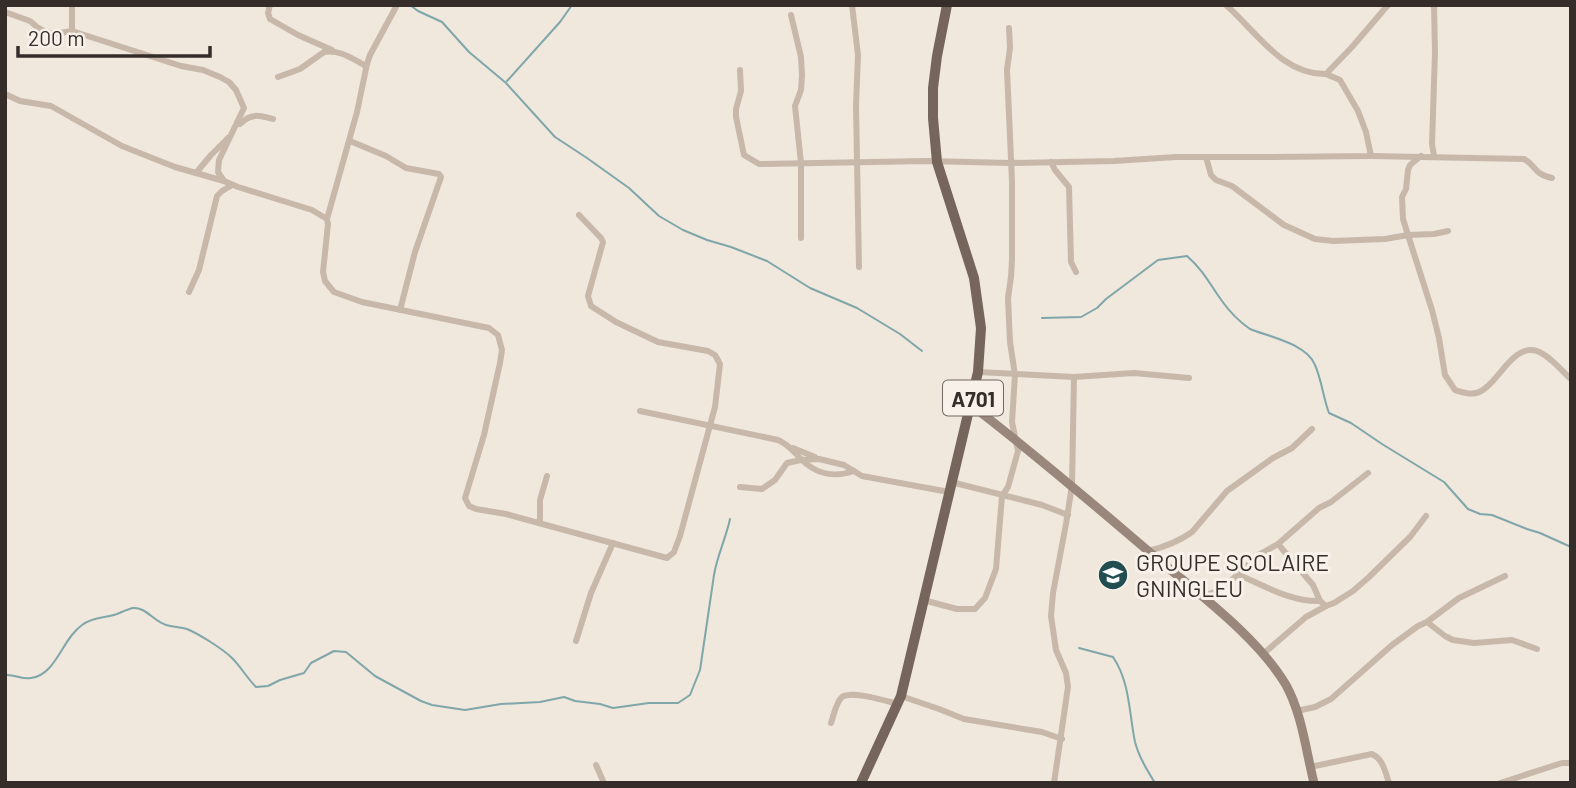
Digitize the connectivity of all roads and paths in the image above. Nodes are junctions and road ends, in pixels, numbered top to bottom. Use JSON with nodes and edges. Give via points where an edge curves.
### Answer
{"nodes":[{"id":1,"x":72,"y":5,"type":"edge"},
{"id":2,"x":270,"y":5,"type":"edge"},
{"id":3,"x":397,"y":5,"type":"edge"},
{"id":4,"x":852,"y":5,"type":"edge"},
{"id":5,"x":947,"y":5,"type":"edge"},
{"id":6,"x":1226,"y":5,"type":"edge"},
{"id":7,"x":1388,"y":5,"type":"edge"},
{"id":8,"x":1434,"y":5,"type":"edge"},
{"id":9,"x":5,"y":12,"type":"edge"},
{"id":10,"x":790,"y":15,"type":"dead end"},
{"id":11,"x":1009,"y":28,"type":"dead end"},
{"id":12,"x":72,"y":31,"type":"junction"},
{"id":13,"x":334,"y":51,"type":"junction"},
{"id":14,"x":366,"y":66,"type":"junction"},
{"id":15,"x":740,"y":70,"type":"dead end"},
{"id":16,"x":1326,"y":74,"type":"junction"},
{"id":17,"x":278,"y":77,"type":"dead end"},
{"id":18,"x":5,"y":94,"type":"edge"},
{"id":19,"x":242,"y":113,"type":"junction"},
{"id":20,"x":251,"y":116,"type":"junction"},
{"id":21,"x":273,"y":119,"type":"dead end"},
{"id":22,"x":234,"y":130,"type":"junction"},
{"id":23,"x":350,"y":141,"type":"junction"},
{"id":24,"x":1371,"y":156,"type":"junction"},
{"id":25,"x":1421,"y":156,"type":"junction"},
{"id":26,"x":1434,"y":156,"type":"junction"},
{"id":27,"x":1206,"y":157,"type":"junction"},
{"id":28,"x":937,"y":162,"type":"junction"},
{"id":29,"x":1051,"y":162,"type":"junction"},
{"id":30,"x":801,"y":163,"type":"junction"},
{"id":31,"x":858,"y":163,"type":"junction"},
{"id":32,"x":1010,"y":163,"type":"junction"},
{"id":33,"x":196,"y":173,"type":"junction"},
{"id":34,"x":1552,"y":178,"type":"dead end"},
{"id":35,"x":224,"y":181,"type":"junction"},
{"id":36,"x":232,"y":185,"type":"junction"},
{"id":37,"x":579,"y":215,"type":"dead end"},
{"id":38,"x":327,"y":219,"type":"junction"},
{"id":39,"x":1448,"y":230,"type":"dead end"},
{"id":40,"x":1408,"y":235,"type":"junction"},
{"id":41,"x":801,"y":238,"type":"dead end"},
{"id":42,"x":859,"y":267,"type":"dead end"},
{"id":43,"x":1076,"y":272,"type":"dead end"},
{"id":44,"x":189,"y":292,"type":"dead end"},
{"id":45,"x":400,"y":310,"type":"junction"},
{"id":46,"x":978,"y":372,"type":"junction"},
{"id":47,"x":1015,"y":375,"type":"junction"},
{"id":48,"x":1074,"y":377,"type":"junction"},
{"id":49,"x":1189,"y":378,"type":"dead end"},
{"id":50,"x":1571,"y":379,"type":"edge"},
{"id":51,"x":971,"y":405,"type":"junction"},
{"id":52,"x":640,"y":411,"type":"dead end"},
{"id":53,"x":710,"y":425,"type":"junction"},
{"id":54,"x":1312,"y":429,"type":"dead end"},
{"id":55,"x":1016,"y":439,"type":"junction"},
{"id":56,"x":791,"y":447,"type":"junction"},
{"id":57,"x":818,"y":459,"type":"junction"},
{"id":58,"x":802,"y":460,"type":"junction"},
{"id":59,"x":854,"y":471,"type":"junction"},
{"id":60,"x":1368,"y":474,"type":"dead end"},
{"id":61,"x":547,"y":476,"type":"dead end"},
{"id":62,"x":1072,"y":485,"type":"junction"},
{"id":63,"x":740,"y":487,"type":"dead end"},
{"id":64,"x":950,"y":487,"type":"junction"},
{"id":65,"x":1002,"y":496,"type":"junction"},
{"id":66,"x":1068,"y":515,"type":"junction"},
{"id":67,"x":1426,"y":516,"type":"dead end"},
{"id":68,"x":540,"y":523,"type":"junction"},
{"id":69,"x":613,"y":543,"type":"junction"},
{"id":70,"x":1278,"y":544,"type":"junction"},
{"id":71,"x":1148,"y":551,"type":"junction"},
{"id":72,"x":1239,"y":575,"type":"junction"},
{"id":73,"x":1505,"y":576,"type":"dead end"},
{"id":74,"x":1202,"y":596,"type":"junction"},
{"id":75,"x":923,"y":600,"type":"junction"},
{"id":76,"x":1323,"y":603,"type":"junction"},
{"id":77,"x":1427,"y":622,"type":"junction"},
{"id":78,"x":576,"y":641,"type":"dead end"},
{"id":79,"x":1537,"y":649,"type":"dead end"},
{"id":80,"x":1263,"y":654,"type":"junction"},
{"id":81,"x":899,"y":700,"type":"junction"},
{"id":82,"x":1297,"y":711,"type":"junction"},
{"id":83,"x":831,"y":723,"type":"dead end"},
{"id":84,"x":1062,"y":739,"type":"junction"},
{"id":85,"x":1569,"y":762,"type":"edge"},
{"id":86,"x":596,"y":765,"type":"dead end"},
{"id":87,"x":1310,"y":767,"type":"junction"},
{"id":88,"x":604,"y":783,"type":"edge"},
{"id":89,"x":861,"y":783,"type":"edge"},
{"id":90,"x":1054,"y":783,"type":"edge"},
{"id":91,"x":1314,"y":783,"type":"edge"},
{"id":92,"x":1389,"y":783,"type":"edge"},
{"id":93,"x":1500,"y":783,"type":"edge"}],
"edges":[{"from":1,"to":12,"type":"street"},
{"from":2,"to":13,"type":"street","via":[[270,19]]},
{"from":3,"to":14,"type":"street"},
{"from":4,"to":31,"type":"street","via":[[858,55]]},
{"from":5,"to":28,"type":"main road","number":"A701","via":[[933,88]]},
{"from":6,"to":16,"type":"street","via":[[1280,58],[1309,73]]},
{"from":7,"to":16,"type":"street"},
{"from":8,"to":26,"type":"street"},
{"from":9,"to":12,"type":"street","via":[[46,32]]},
{"from":10,"to":30,"type":"street","via":[[802,66],[795,106]]},
{"from":11,"to":32,"type":"street"},
{"from":12,"to":19,"type":"street","via":[[220,77],[236,90]]},
{"from":13,"to":14,"type":"street"},
{"from":13,"to":17,"type":"street"},
{"from":14,"to":23,"type":"street"},
{"from":15,"to":30,"type":"street","via":[[736,117],[744,155],[759,164]]},
{"from":16,"to":24,"type":"street","via":[[1340,80],[1358,111]]},
{"from":18,"to":33,"type":"street","via":[[51,106],[122,146]]},
{"from":19,"to":20,"type":"street"},
{"from":19,"to":22,"type":"street"},
{"from":20,"to":21,"type":"street"},
{"from":20,"to":22,"type":"street"},
{"from":22,"to":33,"type":"street"},
{"from":22,"to":35,"type":"street","via":[[219,160],[218,172]]},
{"from":23,"to":38,"type":"street"},
{"from":23,"to":45,"type":"street","via":[[405,168],[441,177]]},
{"from":24,"to":25,"type":"street"},
{"from":24,"to":27,"type":"street"},
{"from":25,"to":26,"type":"street"},
{"from":25,"to":40,"type":"street","via":[[1410,165],[1402,197]]},
{"from":26,"to":34,"type":"street","via":[[1524,159],[1538,173]]},
{"from":27,"to":29,"type":"street"},
{"from":27,"to":40,"type":"street","via":[[1216,180],[1233,186],[1284,225],[1315,239]]},
{"from":28,"to":31,"type":"street"},
{"from":28,"to":32,"type":"street"},
{"from":28,"to":46,"type":"main road","number":"A701","via":[[974,278],[981,328]]},
{"from":29,"to":32,"type":"street"},
{"from":29,"to":43,"type":"street","via":[[1069,187],[1071,262]]},
{"from":30,"to":31,"type":"street"},
{"from":30,"to":41,"type":"street"},
{"from":31,"to":42,"type":"street"},
{"from":32,"to":47,"type":"street","via":[[1008,298]]},
{"from":33,"to":35,"type":"street"},
{"from":35,"to":36,"type":"street"},
{"from":36,"to":38,"type":"street"},
{"from":36,"to":44,"type":"street","via":[[217,196]]},
{"from":37,"to":53,"type":"street","via":[[603,242],[588,296],[591,306],[658,342],[715,355],[720,364]]},
{"from":38,"to":45,"type":"street","via":[[323,272],[328,286],[353,299]]},
{"from":39,"to":40,"type":"street"},
{"from":40,"to":50,"type":"street","via":[[1432,310],[1445,375],[1455,390],[1474,393],[1485,389],[1514,358],[1530,350],[1550,359]]},
{"from":45,"to":68,"type":"street","via":[[474,324],[498,335],[500,363],[466,501],[476,509]]},
{"from":46,"to":47,"type":"street"},
{"from":46,"to":51,"type":"main road","number":"A701"},
{"from":47,"to":48,"type":"street"},
{"from":47,"to":55,"type":"street","via":[[1012,422]]},
{"from":48,"to":49,"type":"street","via":[[1134,373]]},
{"from":48,"to":62,"type":"street"},
{"from":51,"to":55,"type":"street"},
{"from":51,"to":64,"type":"main road","number":"A701"},
{"from":52,"to":53,"type":"street"},
{"from":53,"to":56,"type":"street"},
{"from":53,"to":69,"type":"street","via":[[672,555],[662,558]]},
{"from":54,"to":71,"type":"street","via":[[1292,448],[1227,491],[1192,532]]},
{"from":55,"to":62,"type":"street"},
{"from":55,"to":65,"type":"street","via":[[1016,462]]},
{"from":56,"to":57,"type":"street"},
{"from":56,"to":58,"type":"street"},
{"from":57,"to":58,"type":"street"},
{"from":57,"to":59,"type":"street"},
{"from":58,"to":59,"type":"street","via":[[829,475]]},
{"from":58,"to":63,"type":"street","via":[[787,463],[762,489]]},
{"from":59,"to":64,"type":"street","via":[[869,478]]},
{"from":60,"to":70,"type":"street"},
{"from":61,"to":68,"type":"street"},
{"from":62,"to":66,"type":"street"},
{"from":62,"to":71,"type":"street"},
{"from":64,"to":65,"type":"street"},
{"from":64,"to":75,"type":"main road","number":"A701"},
{"from":65,"to":66,"type":"street"},
{"from":65,"to":75,"type":"street","via":[[998,559],[985,598],[975,610]]},
{"from":66,"to":84,"type":"street","via":[[1051,616],[1068,687]]},
{"from":67,"to":76,"type":"street","via":[[1368,578],[1334,603]]},
{"from":68,"to":69,"type":"street"},
{"from":69,"to":78,"type":"street"},
{"from":70,"to":72,"type":"street"},
{"from":70,"to":76,"type":"street"},
{"from":71,"to":74,"type":"street"},
{"from":72,"to":74,"type":"street","via":[[1221,590]]},
{"from":72,"to":76,"type":"street","via":[[1287,596]]},
{"from":73,"to":77,"type":"street","via":[[1460,598]]},
{"from":74,"to":80,"type":"street"},
{"from":75,"to":81,"type":"main road","number":"A701"},
{"from":76,"to":80,"type":"street"},
{"from":77,"to":79,"type":"street","via":[[1453,640],[1512,640]]},
{"from":77,"to":82,"type":"street","via":[[1392,645],[1331,699]]},
{"from":80,"to":82,"type":"street"},
{"from":81,"to":83,"type":"street","via":[[845,695]]},
{"from":81,"to":84,"type":"street"},
{"from":81,"to":89,"type":"main road","number":"A701"},
{"from":82,"to":87,"type":"street"},
{"from":84,"to":90,"type":"street"},
{"from":85,"to":93,"type":"street"},
{"from":86,"to":88,"type":"street"},
{"from":87,"to":91,"type":"street"},
{"from":87,"to":92,"type":"street","via":[[1372,754],[1381,761]]}]}
